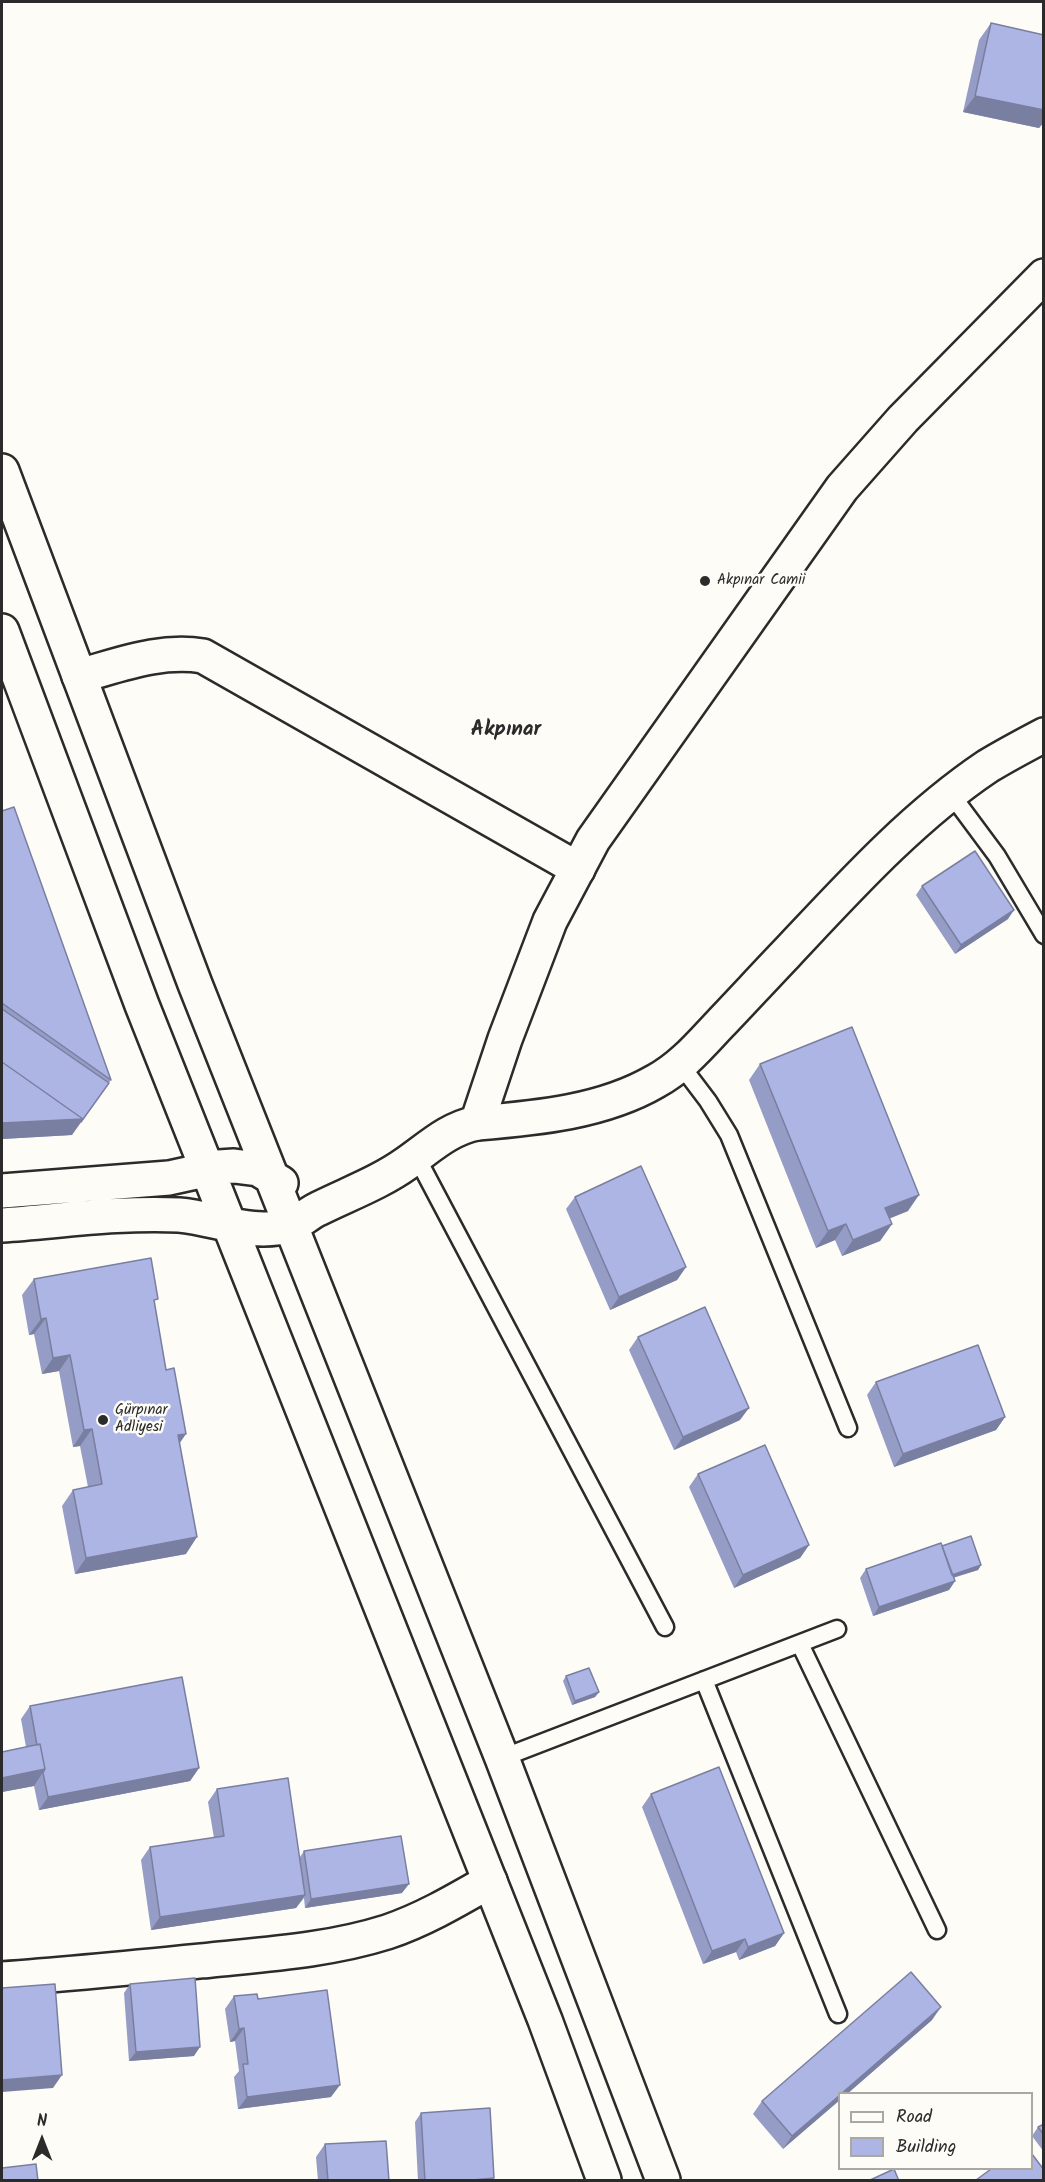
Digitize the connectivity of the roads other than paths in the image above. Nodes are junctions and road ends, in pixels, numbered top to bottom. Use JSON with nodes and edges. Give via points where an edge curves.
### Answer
{"nodes":[{"id":1,"x":1044,"y":276,"type":"edge"},
{"id":2,"x":2,"y":471,"type":"edge"},
{"id":3,"x":2,"y":632,"type":"edge"},
{"id":4,"x":79,"y":676,"type":"junction"},
{"id":5,"x":1044,"y":735,"type":"edge"},
{"id":6,"x":951,"y":794,"type":"junction"},
{"id":7,"x":578,"y":869,"type":"junction"},
{"id":8,"x":1044,"y":935,"type":"edge"},
{"id":9,"x":680,"y":1064,"type":"junction"},
{"id":10,"x":477,"y":1123,"type":"junction"},
{"id":11,"x":416,"y":1156,"type":"junction"},
{"id":12,"x":207,"y":1169,"type":"junction"},
{"id":13,"x":271,"y":1176,"type":"junction"},
{"id":14,"x":370,"y":1186,"type":"junction"},
{"id":15,"x":2,"y":1191,"type":"edge"},
{"id":16,"x":2,"y":1225,"type":"edge"},
{"id":17,"x":290,"y":1225,"type":"junction"},
{"id":18,"x":230,"y":1226,"type":"junction"},
{"id":19,"x":848,"y":1428,"type":"dead end"},
{"id":20,"x":665,"y":1627,"type":"dead end"},
{"id":21,"x":837,"y":1629,"type":"dead end"},
{"id":22,"x":800,"y":1644,"type":"junction"},
{"id":23,"x":704,"y":1680,"type":"junction"},
{"id":24,"x":502,"y":1758,"type":"junction"},
{"id":25,"x":490,"y":1881,"type":"junction"},
{"id":26,"x":937,"y":1930,"type":"dead end"},
{"id":27,"x":2,"y":1979,"type":"edge"},
{"id":28,"x":838,"y":2014,"type":"dead end"},
{"id":29,"x":604,"y":2181,"type":"edge"},
{"id":30,"x":663,"y":2181,"type":"edge"}],
"edges":[{"from":1,"to":7,"type":"street","via":[[903,419],[842,489],[593,840]]},
{"from":2,"to":4,"type":"street"},
{"from":3,"to":12,"type":"street"},
{"from":4,"to":7,"type":"street","via":[[160,654],[183,652],[203,656]]},
{"from":4,"to":13,"type":"street"},
{"from":5,"to":6,"type":"street","via":[[989,766]]},
{"from":6,"to":8,"type":"lane","via":[[997,856]]},
{"from":6,"to":9,"type":"street","via":[[900,838]]},
{"from":7,"to":10,"type":"street","via":[[550,921]]},
{"from":9,"to":10,"type":"street","via":[[658,1081],[626,1096],[534,1117]]},
{"from":9,"to":19,"type":"lane","via":[[729,1135]]},
{"from":10,"to":11,"type":"street","via":[[448,1132]]},
{"from":11,"to":14,"type":"street"},
{"from":11,"to":20,"type":"lane"},
{"from":12,"to":13,"type":"street","via":[[249,1167]]},
{"from":12,"to":15,"type":"street","via":[[169,1178]]},
{"from":12,"to":18,"type":"street"},
{"from":13,"to":14,"type":"street","via":[[294,1191],[306,1193]]},
{"from":13,"to":17,"type":"street"},
{"from":14,"to":17,"type":"street"},
{"from":16,"to":18,"type":"street","via":[[179,1215]]},
{"from":17,"to":18,"type":"street"},
{"from":17,"to":24,"type":"street"},
{"from":18,"to":25,"type":"street"},
{"from":21,"to":22,"type":"lane"},
{"from":22,"to":23,"type":"lane"},
{"from":22,"to":26,"type":"lane"},
{"from":23,"to":24,"type":"lane"},
{"from":23,"to":28,"type":"lane"},
{"from":24,"to":30,"type":"street"},
{"from":25,"to":27,"type":"street","via":[[425,1916],[357,1941],[280,1953]]},
{"from":25,"to":29,"type":"street"}]}
